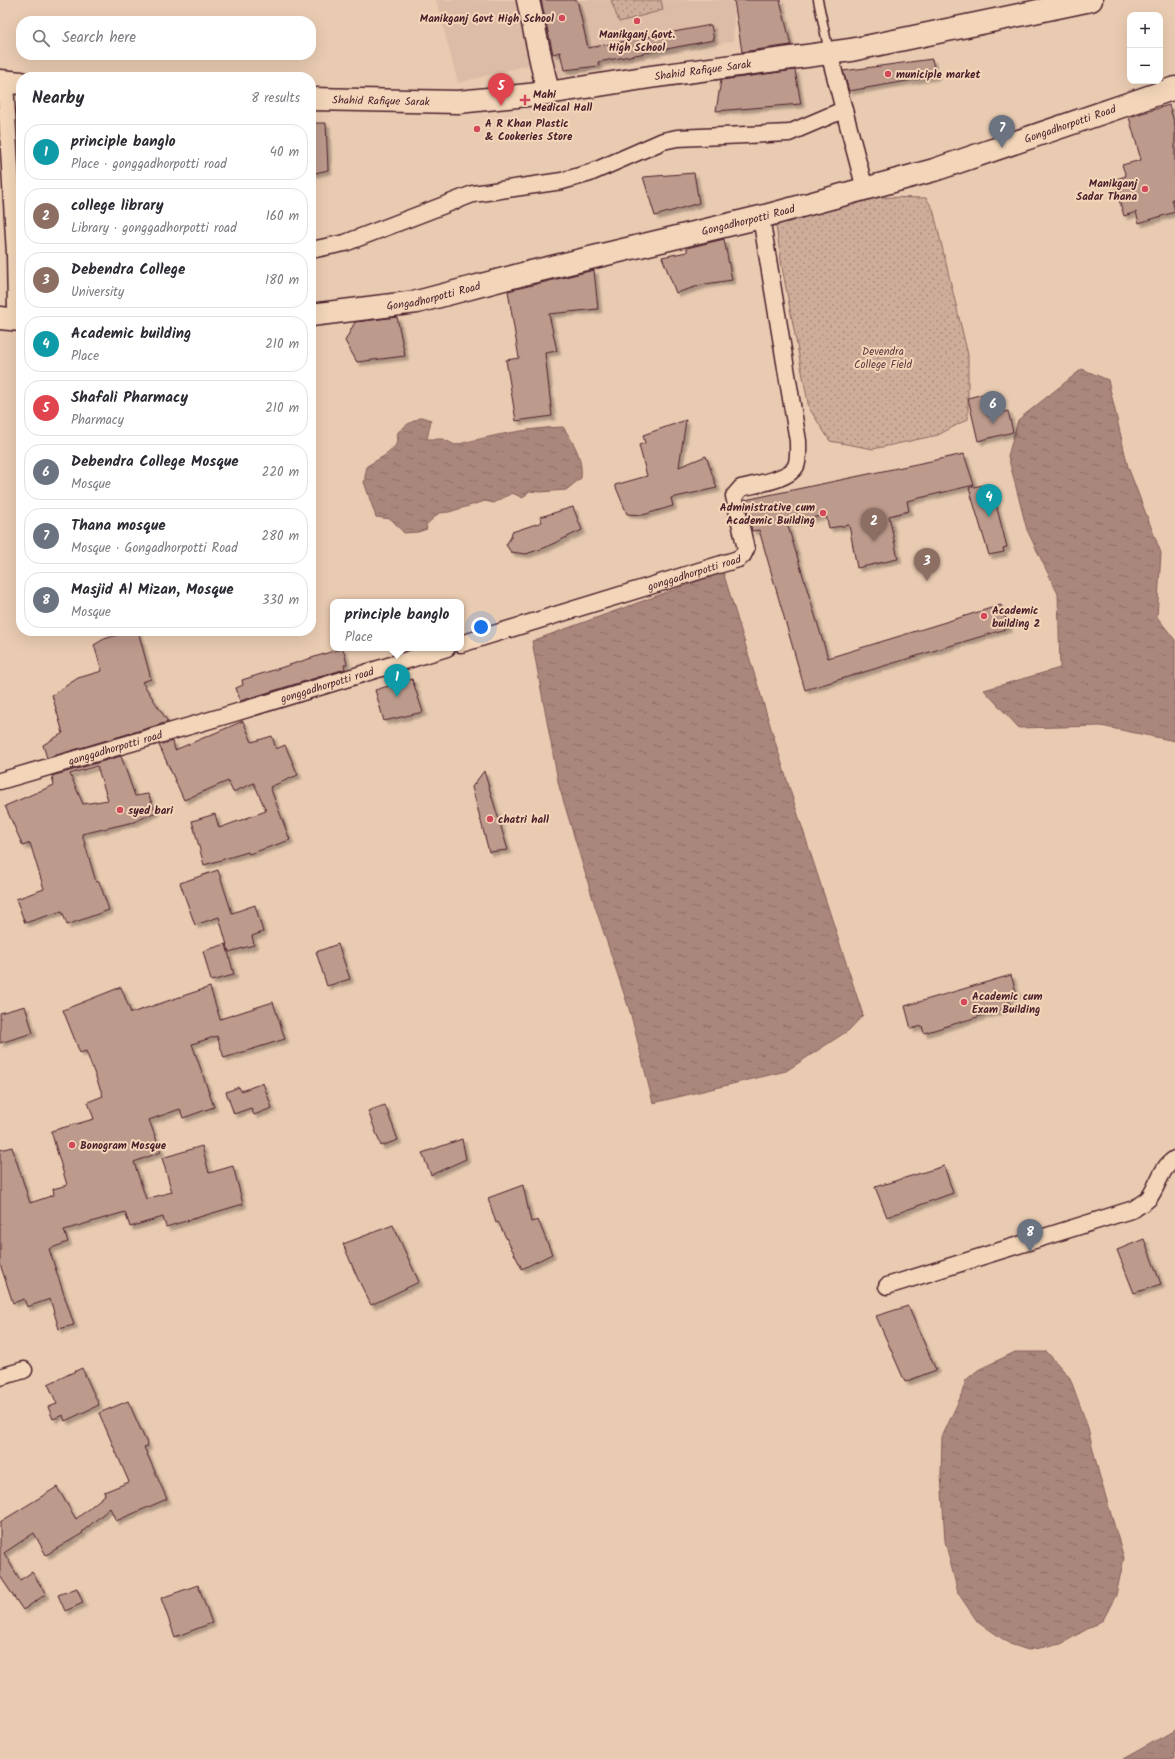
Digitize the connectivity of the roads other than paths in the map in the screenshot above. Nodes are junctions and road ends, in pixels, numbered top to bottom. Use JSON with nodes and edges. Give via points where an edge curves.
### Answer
{"nodes":[{"id":1,"x":528,"y":0,"type":"edge"},
{"id":2,"x":818,"y":0,"type":"edge"},
{"id":3,"x":1091,"y":0,"type":"edge"},
{"id":4,"x":829,"y":53,"type":"junction"},
{"id":5,"x":9,"y":82,"type":"edge"},
{"id":6,"x":1175,"y":88,"type":"edge"},
{"id":7,"x":548,"y":93,"type":"junction"},
{"id":8,"x":316,"y":99,"type":"edge"},
{"id":9,"x":845,"y":114,"type":"junction"},
{"id":10,"x":863,"y":183,"type":"junction"},
{"id":11,"x":761,"y":217,"type":"junction"},
{"id":12,"x":316,"y":249,"type":"edge"},
{"id":13,"x":12,"y":252,"type":"edge"},
{"id":14,"x":316,"y":314,"type":"edge"},
{"id":15,"x":13,"y":317,"type":"edge"},
{"id":16,"x":464,"y":643,"type":"edge"},
{"id":17,"x":437,"y":651,"type":"edge"},
{"id":18,"x":231,"y":714,"type":"joint"},
{"id":19,"x":0,"y":781,"type":"edge"},
{"id":20,"x":1175,"y":1159,"type":"edge"},
{"id":21,"x":887,"y":1286,"type":"dead end"},
{"id":22,"x":24,"y":1370,"type":"dead end"},
{"id":23,"x":0,"y":1377,"type":"edge"}],
"edges":[{"from":1,"to":7,"type":"street"},
{"from":2,"to":4,"type":"lane"},
{"from":3,"to":4,"type":"street","name":"Shahid Rafique Sarak"},
{"from":4,"to":7,"type":"street","name":"Shahid Rafique Sarak"},
{"from":4,"to":9,"type":"street"},
{"from":5,"to":13,"type":"street"},
{"from":6,"to":10,"type":"street","name":"Gongadhorpotti Road","via":[[934,170]]},
{"from":7,"to":8,"type":"street","name":"Shahid Rafique Sarak","via":[[458,102]]},
{"from":9,"to":10,"type":"street"},
{"from":9,"to":12,"type":"street","via":[[789,133],[677,138],[663,141],[590,173],[562,181],[473,194],[345,243]]},
{"from":10,"to":11,"type":"street","name":"Gongadhorpotti Road"},
{"from":11,"to":14,"type":"street","name":"Gongadhorpotti Road","via":[[417,302]]},
{"from":11,"to":16,"type":"street","name":"gonggadhorpotti road","via":[[798,441],[798,456],[795,467],[789,474],[741,488],[736,492],[734,496],[746,549],[743,555],[738,559]]},
{"from":13,"to":15,"type":"street"},
{"from":17,"to":18,"type":"street","name":"gonggadhorpotti road"},
{"from":18,"to":19,"type":"street","name":"ganggadhorpotti road"},
{"from":20,"to":21,"type":"street","via":[[1162,1173],[1148,1199],[1134,1209]]},
{"from":22,"to":23,"type":"street"}]}
